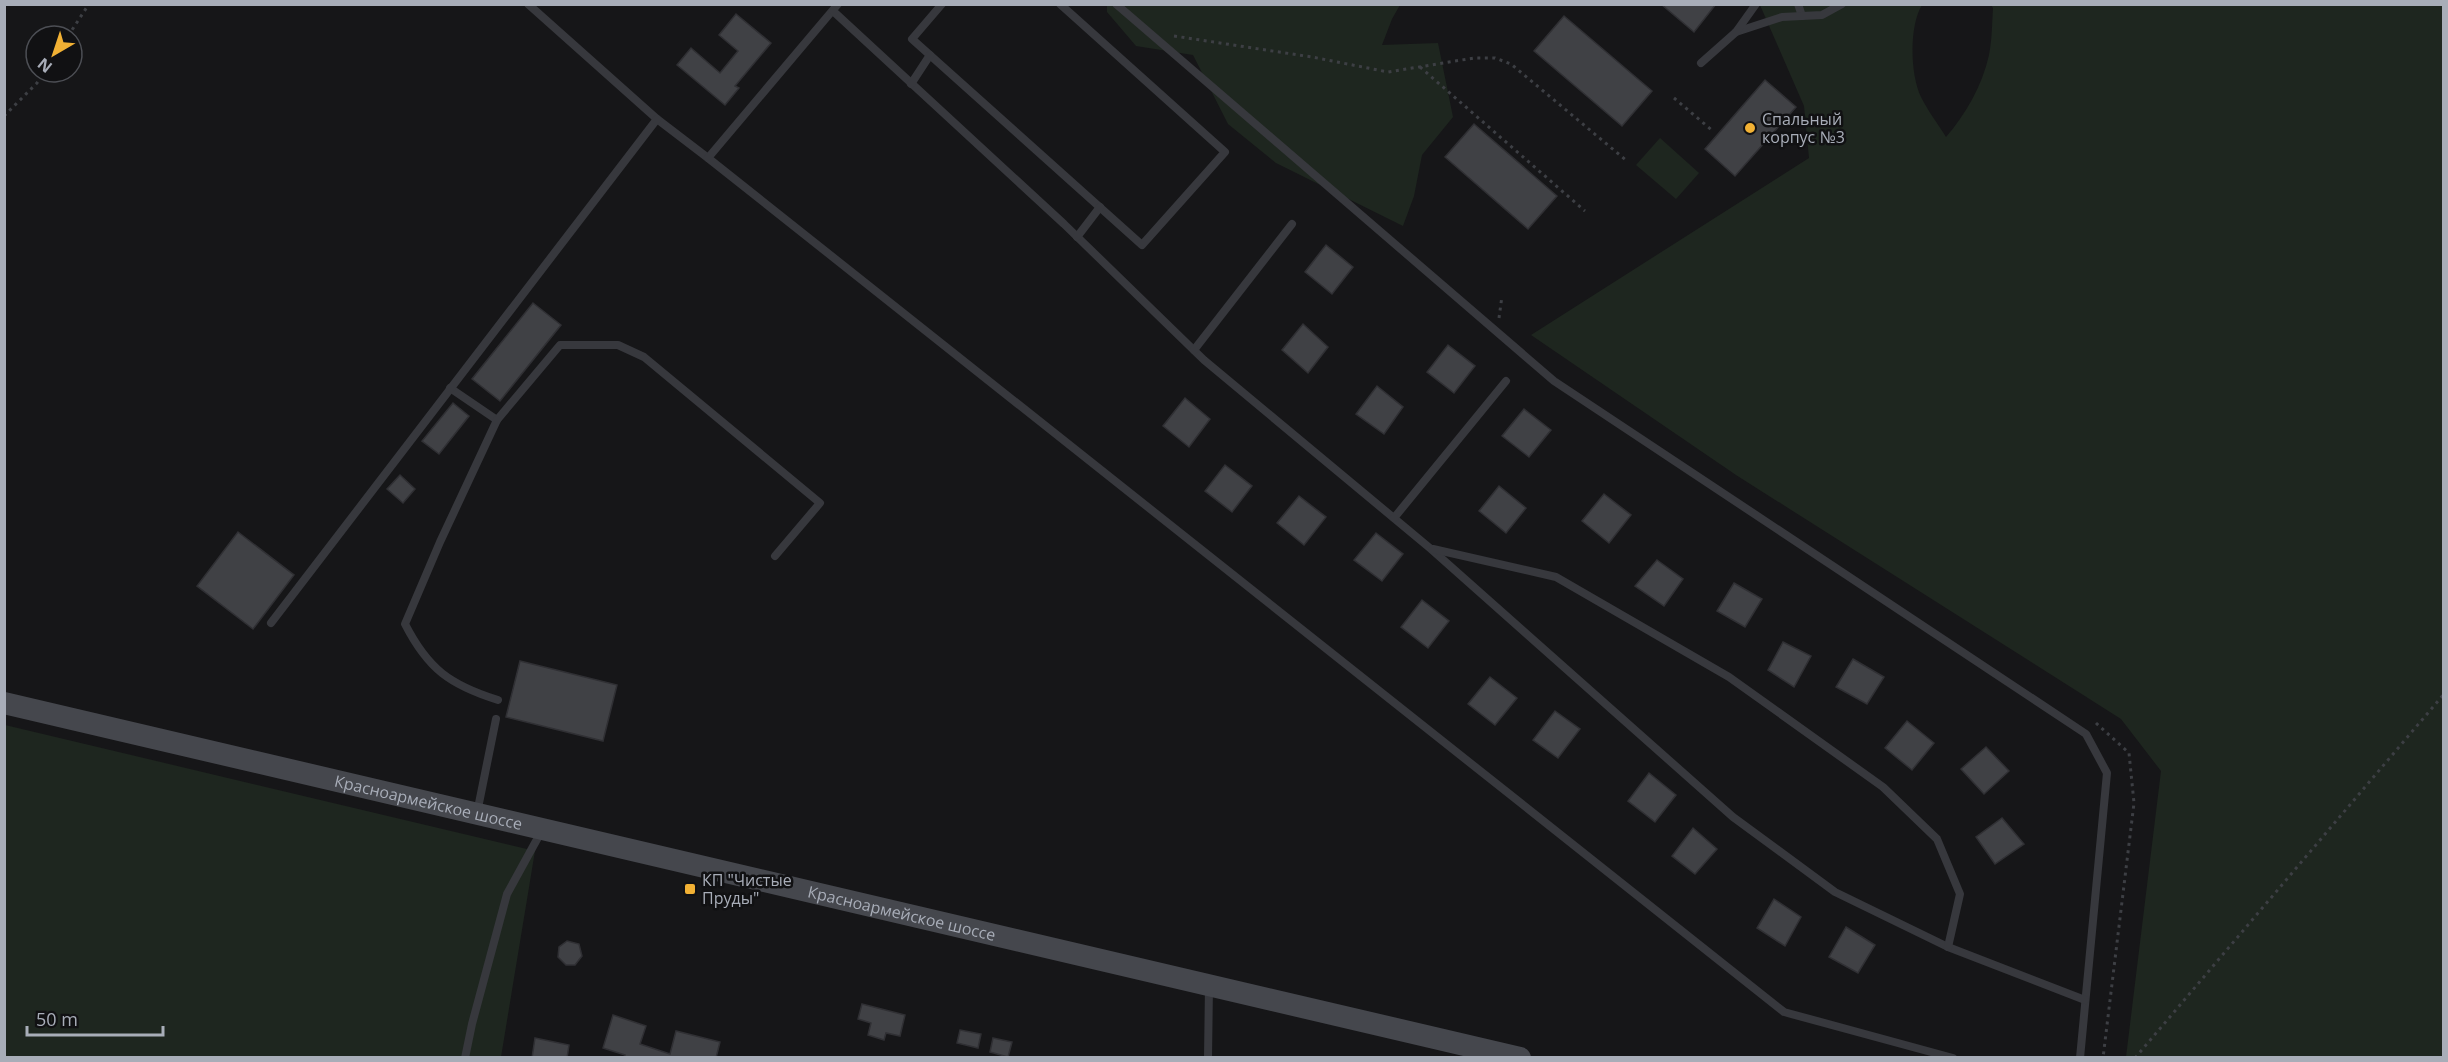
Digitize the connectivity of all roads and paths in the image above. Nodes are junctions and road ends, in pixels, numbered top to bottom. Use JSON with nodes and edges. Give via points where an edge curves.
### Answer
{"nodes":[{"id":1,"x":89,"y":4,"type":"edge"},
{"id":2,"x":528,"y":4,"type":"edge"},
{"id":3,"x":942,"y":4,"type":"edge"},
{"id":4,"x":1060,"y":4,"type":"edge"},
{"id":5,"x":1116,"y":4,"type":"edge"},
{"id":6,"x":1756,"y":4,"type":"edge"},
{"id":7,"x":1798,"y":4,"type":"edge"},
{"id":8,"x":1842,"y":4,"type":"edge"},
{"id":9,"x":836,"y":8,"type":"edge"},
{"id":10,"x":1071,"y":8,"type":"edge"},
{"id":11,"x":1802,"y":16,"type":"junction"},
{"id":12,"x":76,"y":24,"type":"edge"},
{"id":13,"x":1736,"y":32,"type":"junction"},
{"id":14,"x":1173,"y":36,"type":"dead end"},
{"id":15,"x":930,"y":55,"type":"junction"},
{"id":16,"x":1701,"y":63,"type":"dead end"},
{"id":17,"x":1420,"y":67,"type":"junction"},
{"id":18,"x":36,"y":84,"type":"edge"},
{"id":19,"x":911,"y":84,"type":"junction"},
{"id":20,"x":1674,"y":98,"type":"dead end"},
{"id":21,"x":4,"y":116,"type":"edge"},
{"id":22,"x":657,"y":119,"type":"junction"},
{"id":23,"x":1714,"y":132,"type":"dead end"},
{"id":24,"x":708,"y":158,"type":"junction"},
{"id":25,"x":1627,"y":161,"type":"dead end"},
{"id":26,"x":1100,"y":207,"type":"junction"},
{"id":27,"x":1585,"y":211,"type":"dead end"},
{"id":28,"x":1292,"y":224,"type":"dead end"},
{"id":29,"x":1077,"y":237,"type":"junction"},
{"id":30,"x":1502,"y":296,"type":"dead end"},
{"id":31,"x":1498,"y":321,"type":"dead end"},
{"id":32,"x":1194,"y":350,"type":"junction"},
{"id":33,"x":1506,"y":381,"type":"dead end"},
{"id":34,"x":450,"y":388,"type":"junction"},
{"id":35,"x":497,"y":420,"type":"junction"},
{"id":36,"x":1394,"y":519,"type":"junction"},
{"id":37,"x":1431,"y":549,"type":"junction"},
{"id":38,"x":775,"y":556,"type":"dead end"},
{"id":39,"x":271,"y":623,"type":"dead end"},
{"id":40,"x":2444,"y":694,"type":"edge"},
{"id":41,"x":498,"y":700,"type":"dead end"},
{"id":42,"x":4,"y":703,"type":"edge"},
{"id":43,"x":496,"y":719,"type":"dead end"},
{"id":44,"x":2096,"y":723,"type":"dead end"},
{"id":45,"x":477,"y":814,"type":"junction"},
{"id":46,"x":543,"y":829,"type":"junction"},
{"id":47,"x":1948,"y":947,"type":"junction"},
{"id":48,"x":1209,"y":986,"type":"junction"},
{"id":49,"x":2085,"y":1000,"type":"junction"},
{"id":50,"x":465,"y":1058,"type":"edge"},
{"id":51,"x":1208,"y":1058,"type":"edge"},
{"id":52,"x":1520,"y":1058,"type":"edge"},
{"id":53,"x":1953,"y":1058,"type":"edge"},
{"id":54,"x":2080,"y":1058,"type":"edge"},
{"id":55,"x":2103,"y":1058,"type":"edge"},
{"id":56,"x":2135,"y":1058,"type":"edge"}],
"edges":[{"from":1,"to":12,"type":"path"},
{"from":2,"to":22,"type":"lane"},
{"from":3,"to":15,"type":"lane","via":[[912,39]]},
{"from":4,"to":10,"type":"lane"},
{"from":5,"to":49,"type":"lane","via":[[1554,381],[2086,734],[2107,773]]},
{"from":6,"to":13,"type":"lane"},
{"from":7,"to":11,"type":"lane"},
{"from":8,"to":11,"type":"lane","via":[[1822,15]]},
{"from":9,"to":19,"type":"lane"},
{"from":9,"to":24,"type":"lane"},
{"from":10,"to":26,"type":"lane","via":[[1225,152],[1142,245]]},
{"from":11,"to":13,"type":"lane","via":[[1782,17]]},
{"from":13,"to":16,"type":"lane"},
{"from":14,"to":17,"type":"path","via":[[1388,72]]},
{"from":15,"to":19,"type":"lane"},
{"from":15,"to":26,"type":"lane"},
{"from":17,"to":25,"type":"path","via":[[1474,58],[1495,58],[1511,64]]},
{"from":17,"to":27,"type":"path"},
{"from":18,"to":21,"type":"path"},
{"from":19,"to":29,"type":"lane"},
{"from":20,"to":23,"type":"path"},
{"from":22,"to":24,"type":"lane"},
{"from":22,"to":34,"type":"lane"},
{"from":24,"to":53,"type":"lane","via":[[1784,1012]]},
{"from":26,"to":29,"type":"lane"},
{"from":28,"to":32,"type":"lane"},
{"from":29,"to":32,"type":"lane"},
{"from":30,"to":31,"type":"path"},
{"from":32,"to":36,"type":"lane"},
{"from":33,"to":36,"type":"lane"},
{"from":34,"to":35,"type":"lane"},
{"from":34,"to":39,"type":"lane"},
{"from":35,"to":38,"type":"lane","via":[[560,345],[618,345],[644,357],[820,502]]},
{"from":35,"to":41,"type":"lane","via":[[405,624],[417,646],[442,675],[468,691]]},
{"from":36,"to":37,"type":"lane"},
{"from":37,"to":47,"type":"lane","via":[[1733,816],[1835,892]]},
{"from":37,"to":47,"type":"lane","via":[[1556,577],[1729,677],[1883,787],[1937,839],[1960,894]]},
{"from":40,"to":56,"type":"path"},
{"from":42,"to":45,"type":"main road","name":"Красноармейское шоссе"},
{"from":43,"to":45,"type":"lane"},
{"from":44,"to":55,"type":"path","via":[[2129,753],[2134,803]]},
{"from":45,"to":46,"type":"main road","name":"Красноармейское шоссе"},
{"from":46,"to":48,"type":"main road","name":"Красноармейское шоссе"},
{"from":46,"to":50,"type":"lane","via":[[507,894]]},
{"from":47,"to":49,"type":"lane"},
{"from":48,"to":51,"type":"lane"},
{"from":48,"to":52,"type":"main road","name":"Красноармейское шоссе"},
{"from":49,"to":54,"type":"lane"}]}
